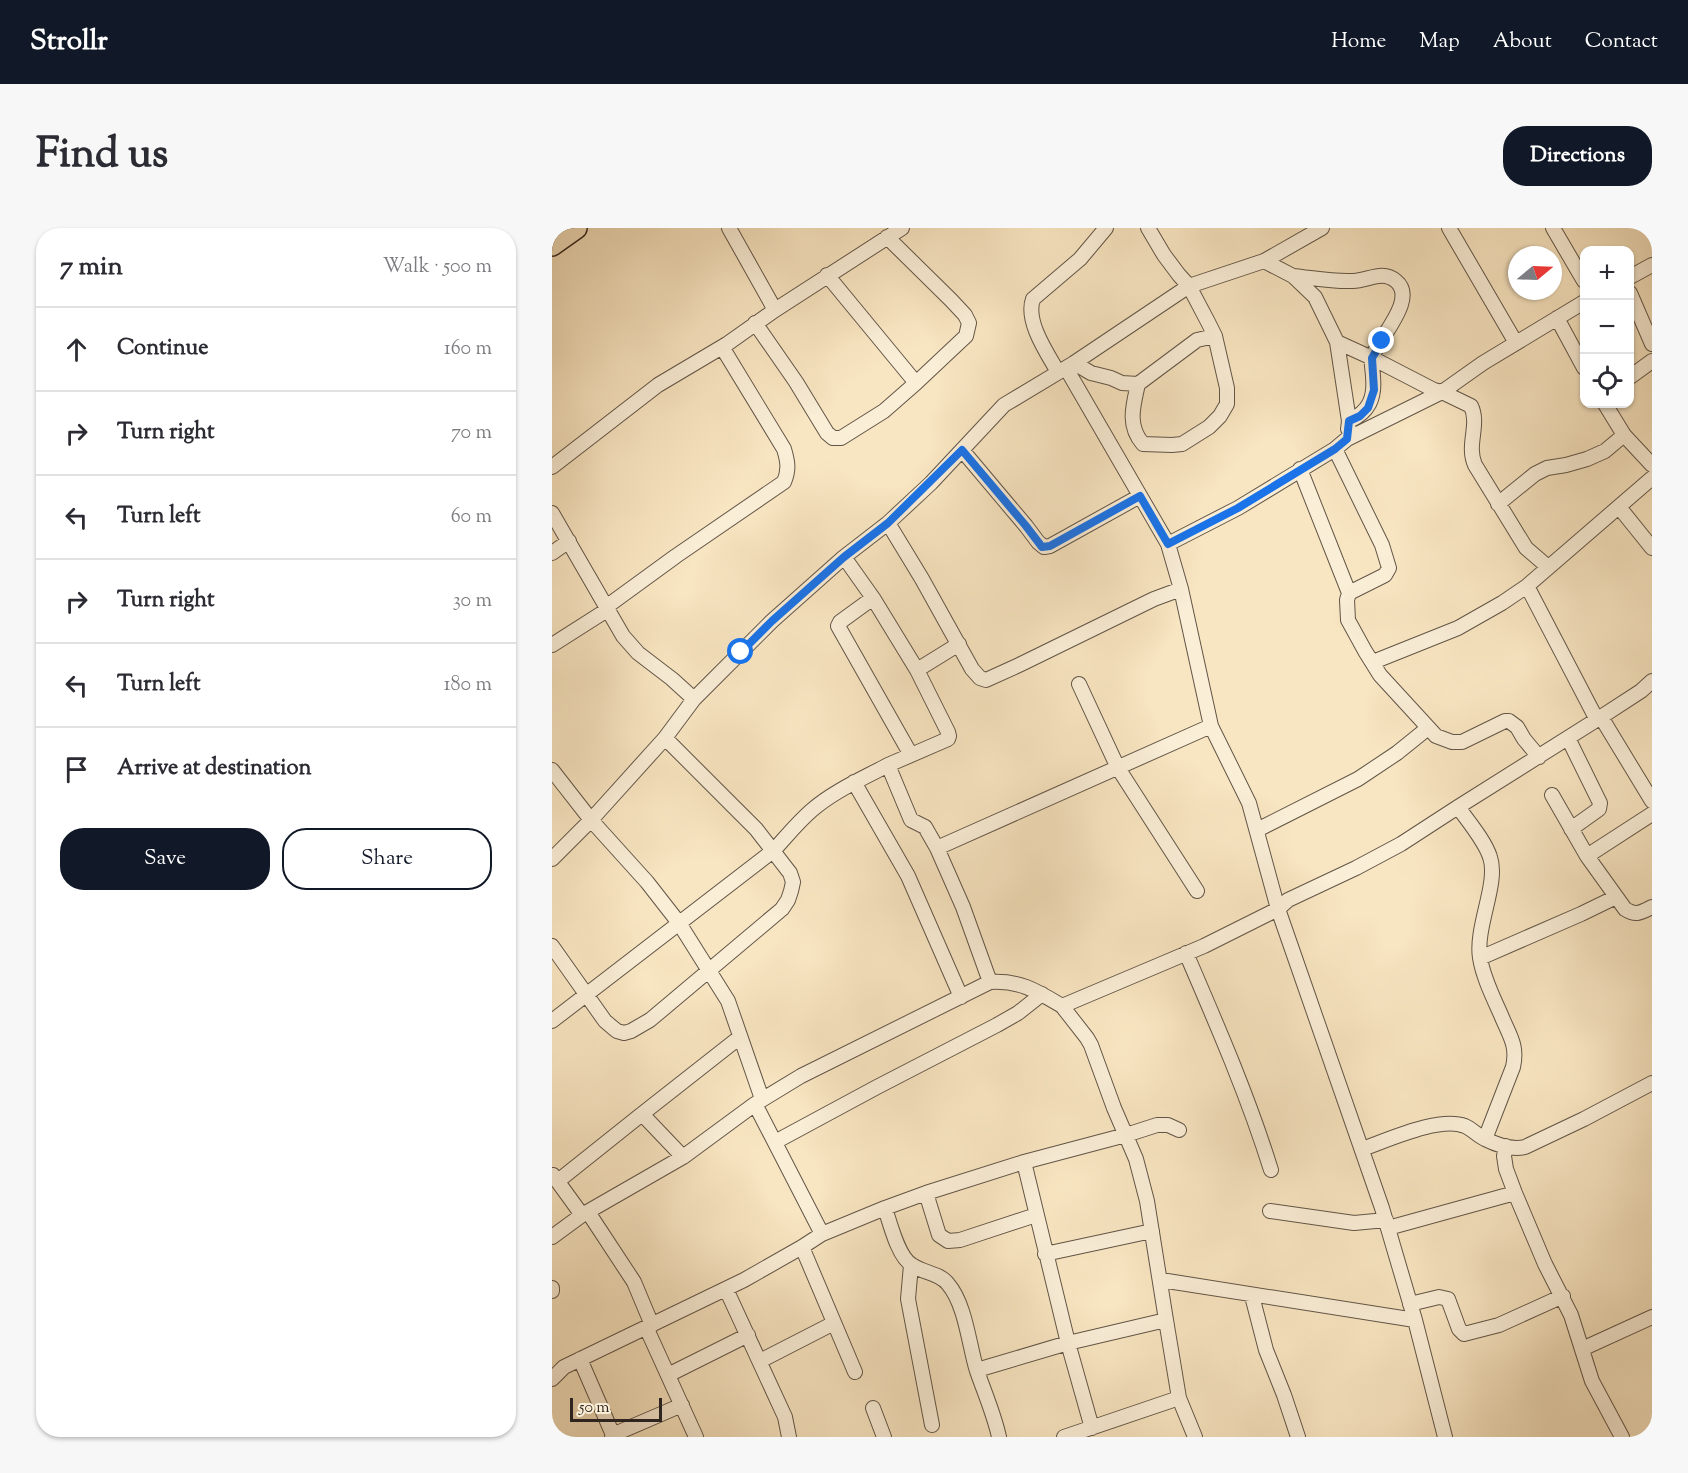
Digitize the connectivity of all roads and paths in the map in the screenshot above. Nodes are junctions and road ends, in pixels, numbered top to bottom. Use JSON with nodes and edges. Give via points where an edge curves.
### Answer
{"nodes":[{"id":1,"x":729,"y":228,"type":"edge"},
{"id":2,"x":902,"y":228,"type":"edge"},
{"id":3,"x":1106,"y":228,"type":"edge"},
{"id":4,"x":1148,"y":228,"type":"edge"},
{"id":5,"x":1449,"y":228,"type":"edge"},
{"id":6,"x":1553,"y":228,"type":"edge"},
{"id":7,"x":1319,"y":229,"type":"edge"},
{"id":8,"x":887,"y":237,"type":"junction"},
{"id":9,"x":1264,"y":261,"type":"junction"},
{"id":10,"x":1652,"y":265,"type":"edge"},
{"id":11,"x":1580,"y":274,"type":"edge"},
{"id":12,"x":1634,"y":274,"type":"edge"},
{"id":13,"x":827,"y":275,"type":"junction"},
{"id":14,"x":1293,"y":276,"type":"junction"},
{"id":15,"x":1189,"y":286,"type":"junction"},
{"id":16,"x":1632,"y":300,"type":"edge"},
{"id":17,"x":1580,"y":304,"type":"edge"},
{"id":18,"x":775,"y":310,"type":"junction"},
{"id":19,"x":1557,"y":318,"type":"junction"},
{"id":20,"x":755,"y":323,"type":"junction"},
{"id":21,"x":1215,"y":336,"type":"junction"},
{"id":22,"x":1337,"y":342,"type":"junction"},
{"id":23,"x":1516,"y":343,"type":"junction"},
{"id":24,"x":1652,"y":344,"type":"edge"},
{"id":25,"x":722,"y":347,"type":"junction"},
{"id":26,"x":1372,"y":358,"type":"junction"},
{"id":27,"x":1580,"y":361,"type":"edge"},
{"id":28,"x":1652,"y":361,"type":"edge"},
{"id":29,"x":1066,"y":368,"type":"junction"},
{"id":30,"x":1634,"y":374,"type":"edge"},
{"id":31,"x":916,"y":383,"type":"junction"},
{"id":32,"x":1138,"y":384,"type":"junction"},
{"id":33,"x":1442,"y":392,"type":"junction"},
{"id":34,"x":1607,"y":408,"type":"edge"},
{"id":35,"x":1349,"y":421,"type":"junction"},
{"id":36,"x":1624,"y":435,"type":"junction"},
{"id":37,"x":1347,"y":439,"type":"junction"},
{"id":38,"x":1335,"y":449,"type":"junction"},
{"id":39,"x":962,"y":450,"type":"junction"},
{"id":40,"x":1652,"y":465,"type":"edge"},
{"id":41,"x":552,"y":467,"type":"edge"},
{"id":42,"x":1300,"y":470,"type":"junction"},
{"id":43,"x":1652,"y":478,"type":"edge"},
{"id":44,"x":1140,"y":496,"type":"junction"},
{"id":45,"x":1498,"y":504,"type":"junction"},
{"id":46,"x":1619,"y":507,"type":"junction"},
{"id":47,"x":552,"y":513,"type":"edge"},
{"id":48,"x":888,"y":523,"type":"junction"},
{"id":49,"x":569,"y":541,"type":"junction"},
{"id":50,"x":1168,"y":544,"type":"junction"},
{"id":51,"x":1652,"y":548,"type":"edge"},
{"id":52,"x":552,"y":553,"type":"edge"},
{"id":53,"x":844,"y":557,"type":"junction"},
{"id":54,"x":1548,"y":567,"type":"junction"},
{"id":55,"x":1527,"y":586,"type":"junction"},
{"id":56,"x":1181,"y":589,"type":"junction"},
{"id":57,"x":1349,"y":593,"type":"junction"},
{"id":58,"x":873,"y":598,"type":"junction"},
{"id":59,"x":607,"y":608,"type":"junction"},
{"id":60,"x":959,"y":644,"type":"junction"},
{"id":61,"x":552,"y":645,"type":"edge"},
{"id":62,"x":1373,"y":662,"type":"junction"},
{"id":63,"x":916,"y":670,"type":"junction"},
{"id":64,"x":1652,"y":681,"type":"edge"},
{"id":65,"x":1079,"y":684,"type":"dead end"},
{"id":66,"x":694,"y":699,"type":"junction"},
{"id":67,"x":1599,"y":718,"type":"junction"},
{"id":68,"x":1211,"y":726,"type":"junction"},
{"id":69,"x":1428,"y":728,"type":"junction"},
{"id":70,"x":664,"y":738,"type":"junction"},
{"id":71,"x":1568,"y":738,"type":"junction"},
{"id":72,"x":911,"y":755,"type":"junction"},
{"id":73,"x":1539,"y":757,"type":"junction"},
{"id":74,"x":888,"y":765,"type":"junction"},
{"id":75,"x":1118,"y":768,"type":"junction"},
{"id":76,"x":552,"y":770,"type":"edge"},
{"id":77,"x":854,"y":782,"type":"junction"},
{"id":78,"x":1552,"y":795,"type":"dead end"},
{"id":79,"x":1652,"y":801,"type":"edge"},
{"id":80,"x":1458,"y":807,"type":"junction"},
{"id":81,"x":1652,"y":814,"type":"edge"},
{"id":82,"x":591,"y":820,"type":"junction"},
{"id":83,"x":1571,"y":829,"type":"junction"},
{"id":84,"x":1257,"y":830,"type":"junction"},
{"id":85,"x":937,"y":848,"type":"junction"},
{"id":86,"x":773,"y":851,"type":"junction"},
{"id":87,"x":1587,"y":856,"type":"junction"},
{"id":88,"x":552,"y":859,"type":"edge"},
{"id":89,"x":1197,"y":891,"type":"dead end"},
{"id":90,"x":1616,"y":897,"type":"junction"},
{"id":91,"x":1652,"y":908,"type":"edge"},
{"id":92,"x":1278,"y":909,"type":"junction"},
{"id":93,"x":679,"y":923,"type":"junction"},
{"id":94,"x":552,"y":946,"type":"edge"},
{"id":95,"x":1186,"y":953,"type":"junction"},
{"id":96,"x":1480,"y":958,"type":"junction"},
{"id":97,"x":709,"y":971,"type":"junction"},
{"id":98,"x":990,"y":982,"type":"junction"},
{"id":99,"x":1042,"y":994,"type":"junction"},
{"id":100,"x":586,"y":995,"type":"junction"},
{"id":101,"x":961,"y":997,"type":"junction"},
{"id":102,"x":1062,"y":1006,"type":"junction"},
{"id":103,"x":552,"y":1021,"type":"edge"},
{"id":104,"x":740,"y":1037,"type":"junction"},
{"id":105,"x":1652,"y":1083,"type":"edge"},
{"id":106,"x":758,"y":1102,"type":"junction"},
{"id":107,"x":642,"y":1114,"type":"junction"},
{"id":108,"x":1179,"y":1130,"type":"dead end"},
{"id":109,"x":1126,"y":1135,"type":"junction"},
{"id":110,"x":1485,"y":1139,"type":"junction"},
{"id":111,"x":774,"y":1142,"type":"junction"},
{"id":112,"x":1506,"y":1146,"type":"junction"},
{"id":113,"x":1362,"y":1149,"type":"junction"},
{"id":114,"x":683,"y":1157,"type":"junction"},
{"id":115,"x":1024,"y":1162,"type":"junction"},
{"id":116,"x":1271,"y":1170,"type":"dead end"},
{"id":117,"x":555,"y":1178,"type":"edge"},
{"id":118,"x":926,"y":1193,"type":"junction"},
{"id":119,"x":1515,"y":1193,"type":"junction"},
{"id":120,"x":885,"y":1208,"type":"junction"},
{"id":121,"x":1270,"y":1211,"type":"dead end"},
{"id":122,"x":585,"y":1213,"type":"junction"},
{"id":123,"x":1036,"y":1215,"type":"junction"},
{"id":124,"x":1387,"y":1224,"type":"junction"},
{"id":125,"x":1152,"y":1231,"type":"junction"},
{"id":126,"x":822,"y":1234,"type":"junction"},
{"id":127,"x":552,"y":1237,"type":"edge"},
{"id":128,"x":802,"y":1247,"type":"junction"},
{"id":129,"x":1045,"y":1254,"type":"junction"},
{"id":130,"x":911,"y":1265,"type":"junction"},
{"id":131,"x":1161,"y":1280,"type":"junction"},
{"id":132,"x":726,"y":1288,"type":"junction"},
{"id":133,"x":1252,"y":1296,"type":"junction"},
{"id":134,"x":1563,"y":1296,"type":"junction"},
{"id":135,"x":1410,"y":1304,"type":"junction"},
{"id":136,"x":1652,"y":1317,"type":"edge"},
{"id":137,"x":1166,"y":1320,"type":"junction"},
{"id":138,"x":1415,"y":1320,"type":"junction"},
{"id":139,"x":834,"y":1323,"type":"junction"},
{"id":140,"x":649,"y":1326,"type":"junction"},
{"id":141,"x":748,"y":1335,"type":"junction"},
{"id":142,"x":1068,"y":1343,"type":"junction"},
{"id":143,"x":1582,"y":1349,"type":"junction"},
{"id":144,"x":580,"y":1359,"type":"junction"},
{"id":145,"x":760,"y":1361,"type":"junction"},
{"id":146,"x":977,"y":1370,"type":"junction"},
{"id":147,"x":855,"y":1372,"type":"dead end"},
{"id":148,"x":668,"y":1375,"type":"junction"},
{"id":149,"x":552,"y":1379,"type":"edge"},
{"id":150,"x":1179,"y":1398,"type":"junction"},
{"id":151,"x":682,"y":1405,"type":"junction"},
{"id":152,"x":873,"y":1407,"type":"dead end"},
{"id":153,"x":932,"y":1425,"type":"dead end"},
{"id":154,"x":1092,"y":1428,"type":"junction"},
{"id":155,"x":613,"y":1436,"type":"edge"},
{"id":156,"x":696,"y":1437,"type":"edge"},
{"id":157,"x":789,"y":1437,"type":"edge"},
{"id":158,"x":884,"y":1437,"type":"edge"},
{"id":159,"x":999,"y":1437,"type":"edge"},
{"id":160,"x":1064,"y":1437,"type":"edge"},
{"id":161,"x":1195,"y":1437,"type":"edge"},
{"id":162,"x":1298,"y":1437,"type":"edge"},
{"id":163,"x":1445,"y":1437,"type":"edge"},
{"id":164,"x":1622,"y":1437,"type":"edge"}],
"edges":[{"from":1,"to":18,"type":"street"},
{"from":2,"to":8,"type":"street"},
{"from":3,"to":29,"type":"street","via":[[1080,259],[1033,299],[1030,306],[1037,332]]},
{"from":4,"to":15,"type":"street"},
{"from":5,"to":23,"type":"street"},
{"from":6,"to":11,"type":"street"},
{"from":7,"to":9,"type":"street"},
{"from":8,"to":13,"type":"street"},
{"from":8,"to":31,"type":"street","via":[[969,323],[966,336]]},
{"from":9,"to":14,"type":"street"},
{"from":9,"to":15,"type":"street"},
{"from":10,"to":12,"type":"street"},
{"from":13,"to":18,"type":"street"},
{"from":13,"to":31,"type":"street"},
{"from":14,"to":22,"type":"street","via":[[1316,297]]},
{"from":14,"to":26,"type":"street","via":[[1354,282],[1381,275],[1398,282],[1402,291],[1399,312]]},
{"from":15,"to":21,"type":"street"},
{"from":15,"to":29,"type":"street"},
{"from":16,"to":24,"type":"street"},
{"from":17,"to":19,"type":"street"},
{"from":18,"to":20,"type":"street"},
{"from":19,"to":23,"type":"street"},
{"from":19,"to":27,"type":"street"},
{"from":20,"to":25,"type":"street"},
{"from":20,"to":31,"type":"street","via":[[833,438],[841,438],[884,411]]},
{"from":21,"to":32,"type":"street","via":[[1197,340]]},
{"from":21,"to":32,"type":"street","via":[[1227,404],[1209,427],[1182,444],[1143,444],[1136,436],[1132,426]]},
{"from":22,"to":26,"type":"street"},
{"from":22,"to":35,"type":"street"},
{"from":23,"to":33,"type":"street"},
{"from":25,"to":41,"type":"street","via":[[658,385]]},
{"from":25,"to":59,"type":"street","via":[[784,449],[788,473],[784,482]]},
{"from":26,"to":33,"type":"street"},
{"from":26,"to":35,"type":"street","via":[[1374,390],[1368,408]]},
{"from":28,"to":30,"type":"street"},
{"from":29,"to":32,"type":"street"},
{"from":29,"to":39,"type":"street","via":[[1004,405]]},
{"from":29,"to":44,"type":"street"},
{"from":33,"to":37,"type":"street"},
{"from":33,"to":45,"type":"street","via":[[1471,405],[1475,418],[1472,458]]},
{"from":34,"to":36,"type":"street"},
{"from":35,"to":37,"type":"street"},
{"from":36,"to":40,"type":"street"},
{"from":36,"to":45,"type":"street","via":[[1605,451],[1587,459],[1535,474]]},
{"from":37,"to":38,"type":"street"},
{"from":38,"to":42,"type":"street"},
{"from":38,"to":57,"type":"street","via":[[1382,545],[1389,568],[1385,575]]},
{"from":39,"to":44,"type":"street","via":[[1044,548]]},
{"from":39,"to":48,"type":"street"},
{"from":42,"to":50,"type":"street"},
{"from":42,"to":57,"type":"street"},
{"from":43,"to":46,"type":"street"},
{"from":44,"to":50,"type":"street"},
{"from":45,"to":54,"type":"street","via":[[1526,548]]},
{"from":46,"to":51,"type":"street"},
{"from":46,"to":54,"type":"street"},
{"from":47,"to":49,"type":"street"},
{"from":48,"to":53,"type":"street"},
{"from":48,"to":60,"type":"street"},
{"from":49,"to":52,"type":"street"},
{"from":49,"to":59,"type":"street"},
{"from":50,"to":56,"type":"street"},
{"from":53,"to":58,"type":"street"},
{"from":53,"to":66,"type":"street","via":[[772,621]]},
{"from":54,"to":55,"type":"street"},
{"from":55,"to":62,"type":"street","via":[[1458,628]]},
{"from":55,"to":67,"type":"street"},
{"from":56,"to":60,"type":"street","via":[[986,680],[972,669]]},
{"from":56,"to":68,"type":"street"},
{"from":57,"to":62,"type":"street","via":[[1348,620]]},
{"from":58,"to":63,"type":"street"},
{"from":58,"to":72,"type":"street","via":[[838,626]]},
{"from":59,"to":61,"type":"street"},
{"from":59,"to":66,"type":"street","via":[[638,654]]},
{"from":60,"to":63,"type":"street"},
{"from":62,"to":69,"type":"street"},
{"from":63,"to":72,"type":"street","via":[[949,736]]},
{"from":64,"to":67,"type":"street"},
{"from":65,"to":75,"type":"street"},
{"from":66,"to":70,"type":"street"},
{"from":67,"to":71,"type":"street"},
{"from":67,"to":79,"type":"street"},
{"from":68,"to":75,"type":"street"},
{"from":68,"to":84,"type":"street","via":[[1249,803]]},
{"from":69,"to":73,"type":"street","via":[[1444,740],[1462,742],[1509,721]]},
{"from":69,"to":84,"type":"street","via":[[1358,779]]},
{"from":70,"to":82,"type":"street"},
{"from":70,"to":86,"type":"street"},
{"from":71,"to":73,"type":"street"},
{"from":71,"to":83,"type":"street","via":[[1600,803],[1599,809]]},
{"from":72,"to":74,"type":"street"},
{"from":73,"to":80,"type":"street"},
{"from":74,"to":77,"type":"street"},
{"from":74,"to":85,"type":"street","via":[[911,819],[924,826]]},
{"from":75,"to":85,"type":"street"},
{"from":75,"to":89,"type":"street"},
{"from":76,"to":82,"type":"street"},
{"from":77,"to":86,"type":"street","via":[[813,809]]},
{"from":77,"to":101,"type":"street","via":[[908,876]]},
{"from":78,"to":83,"type":"street"},
{"from":80,"to":92,"type":"street","via":[[1401,844],[1288,900]]},
{"from":80,"to":96,"type":"street","via":[[1489,852],[1492,864]]},
{"from":81,"to":87,"type":"street"},
{"from":82,"to":88,"type":"street"},
{"from":82,"to":93,"type":"street"},
{"from":83,"to":87,"type":"street"},
{"from":84,"to":92,"type":"street"},
{"from":85,"to":98,"type":"street"},
{"from":86,"to":93,"type":"street"},
{"from":86,"to":97,"type":"street","via":[[793,882],[788,900]]},
{"from":87,"to":90,"type":"street"},
{"from":90,"to":91,"type":"street","via":[[1632,914]]},
{"from":90,"to":96,"type":"street"},
{"from":92,"to":95,"type":"street"},
{"from":92,"to":113,"type":"street"},
{"from":93,"to":97,"type":"street"},
{"from":93,"to":100,"type":"street"},
{"from":94,"to":100,"type":"street"},
{"from":95,"to":102,"type":"street"},
{"from":95,"to":116,"type":"street","via":[[1239,1077]]},
{"from":96,"to":110,"type":"street","via":[[1514,1041],[1515,1057]]},
{"from":97,"to":100,"type":"street","via":[[650,1020],[624,1033],[605,1021]]},
{"from":97,"to":104,"type":"street","via":[[728,1001]]},
{"from":98,"to":99,"type":"street","via":[[1011,982]]},
{"from":98,"to":101,"type":"street"},
{"from":99,"to":102,"type":"street"},
{"from":99,"to":111,"type":"street","via":[[998,1025]]},
{"from":100,"to":103,"type":"street"},
{"from":101,"to":106,"type":"street","via":[[801,1076]]},
{"from":102,"to":109,"type":"street","via":[[1091,1045]]},
{"from":104,"to":106,"type":"street"},
{"from":104,"to":107,"type":"street"},
{"from":105,"to":112,"type":"street","via":[[1535,1143],[1516,1149]]},
{"from":106,"to":111,"type":"street"},
{"from":106,"to":114,"type":"street"},
{"from":107,"to":114,"type":"street"},
{"from":107,"to":117,"type":"street"},
{"from":108,"to":109,"type":"street","via":[[1157,1125]]},
{"from":109,"to":115,"type":"street"},
{"from":109,"to":125,"type":"street","via":[[1136,1159]]},
{"from":110,"to":112,"type":"street"},
{"from":110,"to":113,"type":"street","via":[[1465,1126],[1436,1124]]},
{"from":111,"to":126,"type":"street"},
{"from":112,"to":119,"type":"street","via":[[1506,1169]]},
{"from":113,"to":124,"type":"street"},
{"from":114,"to":122,"type":"street"},
{"from":115,"to":118,"type":"street"},
{"from":115,"to":123,"type":"street"},
{"from":117,"to":122,"type":"street"},
{"from":118,"to":120,"type":"street"},
{"from":118,"to":123,"type":"street","via":[[939,1235],[948,1241]]},
{"from":119,"to":124,"type":"street"},
{"from":119,"to":134,"type":"street"},
{"from":120,"to":126,"type":"street"},
{"from":120,"to":130,"type":"street","via":[[903,1256]]},
{"from":121,"to":124,"type":"street"},
{"from":122,"to":127,"type":"street"},
{"from":122,"to":140,"type":"street","via":[[634,1282]]},
{"from":123,"to":129,"type":"street"},
{"from":124,"to":135,"type":"street"},
{"from":125,"to":129,"type":"street"},
{"from":125,"to":131,"type":"street"},
{"from":126,"to":128,"type":"street"},
{"from":128,"to":132,"type":"street"},
{"from":128,"to":139,"type":"street"},
{"from":129,"to":142,"type":"street"},
{"from":130,"to":146,"type":"street","via":[[948,1282],[962,1312]]},
{"from":130,"to":153,"type":"street","via":[[908,1299]]},
{"from":131,"to":133,"type":"street"},
{"from":131,"to":137,"type":"street"},
{"from":132,"to":140,"type":"street"},
{"from":132,"to":141,"type":"street"},
{"from":133,"to":138,"type":"street"},
{"from":133,"to":162,"type":"street","via":[[1266,1350]]},
{"from":134,"to":135,"type":"street","via":[[1499,1325],[1464,1334],[1448,1299],[1439,1297]]},
{"from":134,"to":143,"type":"street"},
{"from":135,"to":138,"type":"street"},
{"from":136,"to":143,"type":"street"},
{"from":137,"to":142,"type":"street"},
{"from":137,"to":150,"type":"street"},
{"from":138,"to":163,"type":"street"},
{"from":139,"to":145,"type":"street"},
{"from":139,"to":147,"type":"street"},
{"from":140,"to":144,"type":"street"},
{"from":140,"to":148,"type":"street"},
{"from":141,"to":145,"type":"street"},
{"from":141,"to":148,"type":"street"},
{"from":142,"to":146,"type":"street"},
{"from":142,"to":154,"type":"street"},
{"from":143,"to":164,"type":"street","via":[[1592,1381]]},
{"from":144,"to":149,"type":"street"},
{"from":144,"to":155,"type":"street"},
{"from":145,"to":157,"type":"street","via":[[785,1417]]},
{"from":146,"to":159,"type":"street"},
{"from":148,"to":151,"type":"street"},
{"from":150,"to":154,"type":"street"},
{"from":150,"to":161,"type":"street"},
{"from":151,"to":155,"type":"street"},
{"from":151,"to":156,"type":"street"},
{"from":152,"to":158,"type":"street"},
{"from":154,"to":160,"type":"street"}]}
